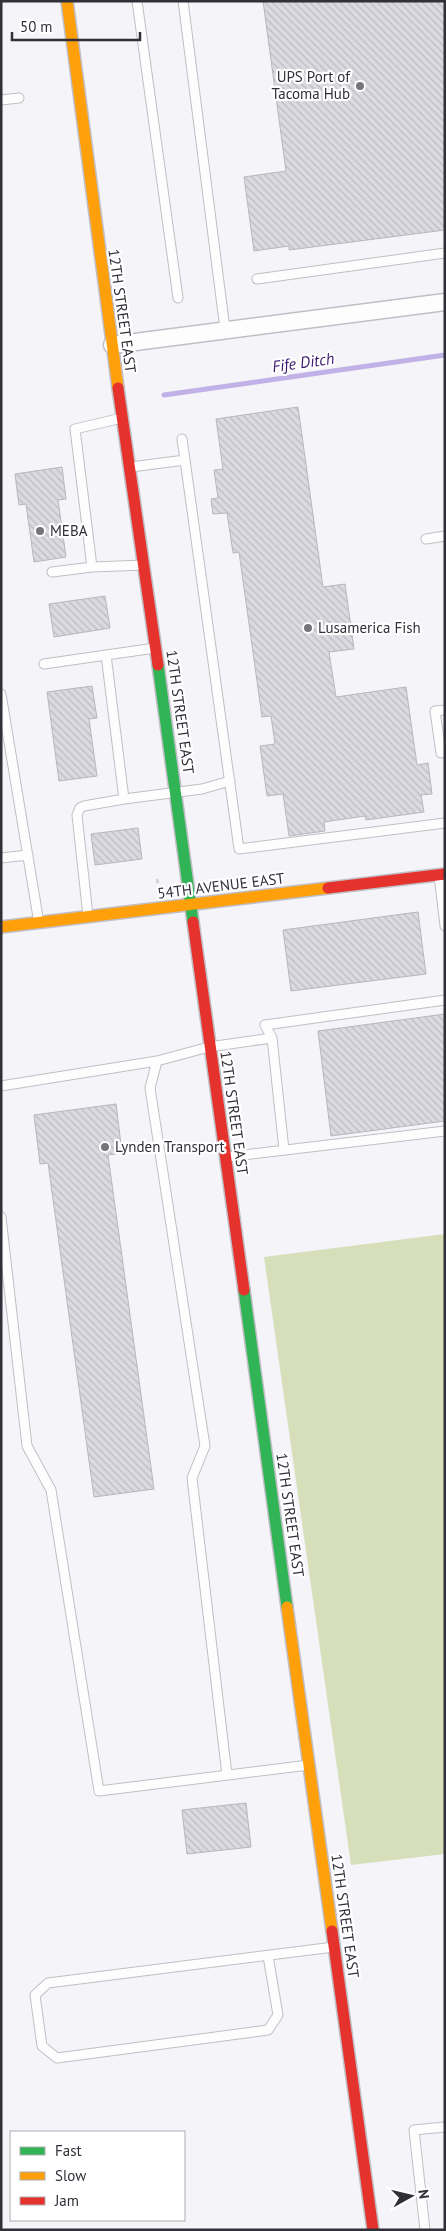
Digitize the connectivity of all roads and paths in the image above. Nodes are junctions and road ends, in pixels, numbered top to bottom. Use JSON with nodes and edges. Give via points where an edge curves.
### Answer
{"nodes":[{"id":1,"x":68,"y":1,"type":"edge"},
{"id":2,"x":137,"y":1,"type":"edge"},
{"id":3,"x":182,"y":1,"type":"edge"},
{"id":4,"x":19,"y":98,"type":"dead end"},
{"id":5,"x":1,"y":100,"type":"edge"},
{"id":6,"x":445,"y":253,"type":"edge"},
{"id":7,"x":257,"y":279,"type":"dead end"},
{"id":8,"x":178,"y":298,"type":"dead end"},
{"id":9,"x":445,"y":302,"type":"edge"},
{"id":10,"x":226,"y":329,"type":"junction"},
{"id":11,"x":112,"y":345,"type":"junction"},
{"id":12,"x":123,"y":418,"type":"junction"},
{"id":13,"x":182,"y":438,"type":"dead end"},
{"id":14,"x":185,"y":460,"type":"junction"},
{"id":15,"x":131,"y":467,"type":"junction"},
{"id":16,"x":445,"y":536,"type":"edge"},
{"id":17,"x":426,"y":539,"type":"dead end"},
{"id":18,"x":144,"y":565,"type":"junction"},
{"id":19,"x":92,"y":567,"type":"junction"},
{"id":20,"x":52,"y":572,"type":"dead end"},
{"id":21,"x":155,"y":648,"type":"junction"},
{"id":22,"x":106,"y":655,"type":"junction"},
{"id":23,"x":44,"y":664,"type":"dead end"},
{"id":24,"x":1,"y":694,"type":"edge"},
{"id":25,"x":445,"y":710,"type":"edge"},
{"id":26,"x":445,"y":752,"type":"edge"},
{"id":27,"x":230,"y":782,"type":"junction"},
{"id":28,"x":176,"y":792,"type":"junction"},
{"id":29,"x":124,"y":799,"type":"junction"},
{"id":30,"x":445,"y":823,"type":"edge"},
{"id":31,"x":28,"y":855,"type":"junction"},
{"id":32,"x":1,"y":858,"type":"edge"},
{"id":33,"x":442,"y":874,"type":"edge"},
{"id":34,"x":191,"y":906,"type":"junction"},
{"id":35,"x":88,"y":917,"type":"junction"},
{"id":36,"x":39,"y":923,"type":"junction"},
{"id":37,"x":445,"y":926,"type":"edge"},
{"id":38,"x":1,"y":927,"type":"edge"},
{"id":39,"x":445,"y":1000,"type":"edge"},
{"id":40,"x":272,"y":1038,"type":"junction"},
{"id":41,"x":210,"y":1047,"type":"junction"},
{"id":42,"x":156,"y":1060,"type":"junction"},
{"id":43,"x":1,"y":1086,"type":"edge"},
{"id":44,"x":445,"y":1131,"type":"edge"},
{"id":45,"x":284,"y":1150,"type":"junction"},
{"id":46,"x":226,"y":1157,"type":"junction"},
{"id":47,"x":1,"y":1217,"type":"edge"},
{"id":48,"x":309,"y":1765,"type":"junction"},
{"id":49,"x":227,"y":1776,"type":"junction"},
{"id":50,"x":335,"y":1947,"type":"junction"},
{"id":51,"x":268,"y":1956,"type":"junction"},
{"id":52,"x":445,"y":2127,"type":"edge"},
{"id":53,"x":373,"y":2230,"type":"edge"},
{"id":54,"x":426,"y":2230,"type":"edge"}],
"edges":[{"from":1,"to":11,"type":"street","name":"12TH STREET EAST"},
{"from":2,"to":8,"type":"lane"},
{"from":3,"to":10,"type":"lane"},
{"from":4,"to":5,"type":"lane"},
{"from":6,"to":7,"type":"lane"},
{"from":9,"to":10,"type":"street"},
{"from":10,"to":11,"type":"street"},
{"from":11,"to":12,"type":"street","name":"12TH STREET EAST"},
{"from":12,"to":15,"type":"street","name":"12TH STREET EAST"},
{"from":12,"to":19,"type":"lane","via":[[75,429]]},
{"from":13,"to":14,"type":"lane"},
{"from":14,"to":15,"type":"lane"},
{"from":14,"to":27,"type":"lane"},
{"from":15,"to":18,"type":"street","name":"12TH STREET EAST"},
{"from":16,"to":17,"type":"lane"},
{"from":18,"to":19,"type":"lane"},
{"from":18,"to":21,"type":"street","name":"12TH STREET EAST"},
{"from":19,"to":20,"type":"lane"},
{"from":21,"to":22,"type":"lane"},
{"from":21,"to":28,"type":"street","name":"12TH STREET EAST"},
{"from":22,"to":23,"type":"lane"},
{"from":22,"to":29,"type":"lane"},
{"from":24,"to":31,"type":"lane"},
{"from":25,"to":26,"type":"lane","via":[[435,711],[441,753]]},
{"from":27,"to":28,"type":"lane"},
{"from":27,"to":30,"type":"lane","via":[[239,849]]},
{"from":28,"to":29,"type":"lane"},
{"from":28,"to":34,"type":"street","name":"12TH STREET EAST"},
{"from":29,"to":35,"type":"lane","via":[[80,808],[78,815]]},
{"from":31,"to":32,"type":"lane"},
{"from":31,"to":36,"type":"lane"},
{"from":33,"to":34,"type":"street","name":"54TH AVENUE EAST"},
{"from":33,"to":37,"type":"lane"},
{"from":34,"to":35,"type":"street","name":"54TH AVENUE EAST"},
{"from":34,"to":41,"type":"street","name":"12TH STREET EAST"},
{"from":35,"to":36,"type":"street","name":"54TH AVENUE EAST"},
{"from":36,"to":38,"type":"street","name":"54TH AVENUE EAST"},
{"from":39,"to":40,"type":"lane","via":[[265,1026]]},
{"from":40,"to":41,"type":"lane"},
{"from":40,"to":45,"type":"lane"},
{"from":41,"to":42,"type":"lane"},
{"from":41,"to":46,"type":"street","name":"12TH STREET EAST"},
{"from":42,"to":43,"type":"lane"},
{"from":42,"to":49,"type":"lane","via":[[150,1088],[205,1446],[192,1478]]},
{"from":44,"to":45,"type":"lane"},
{"from":45,"to":46,"type":"lane"},
{"from":46,"to":48,"type":"street","name":"12TH STREET EAST"},
{"from":47,"to":49,"type":"lane","via":[[27,1446],[52,1490],[99,1791]]},
{"from":48,"to":49,"type":"lane"},
{"from":48,"to":50,"type":"street","name":"12TH STREET EAST"},
{"from":50,"to":51,"type":"lane"},
{"from":50,"to":53,"type":"street","name":"12TH STREET EAST"},
{"from":51,"to":51,"type":"lane","via":[[48,1983],[35,1994],[42,2046],[57,2058],[268,2030],[278,2015]]},
{"from":52,"to":54,"type":"lane","via":[[414,2130]]}]}
